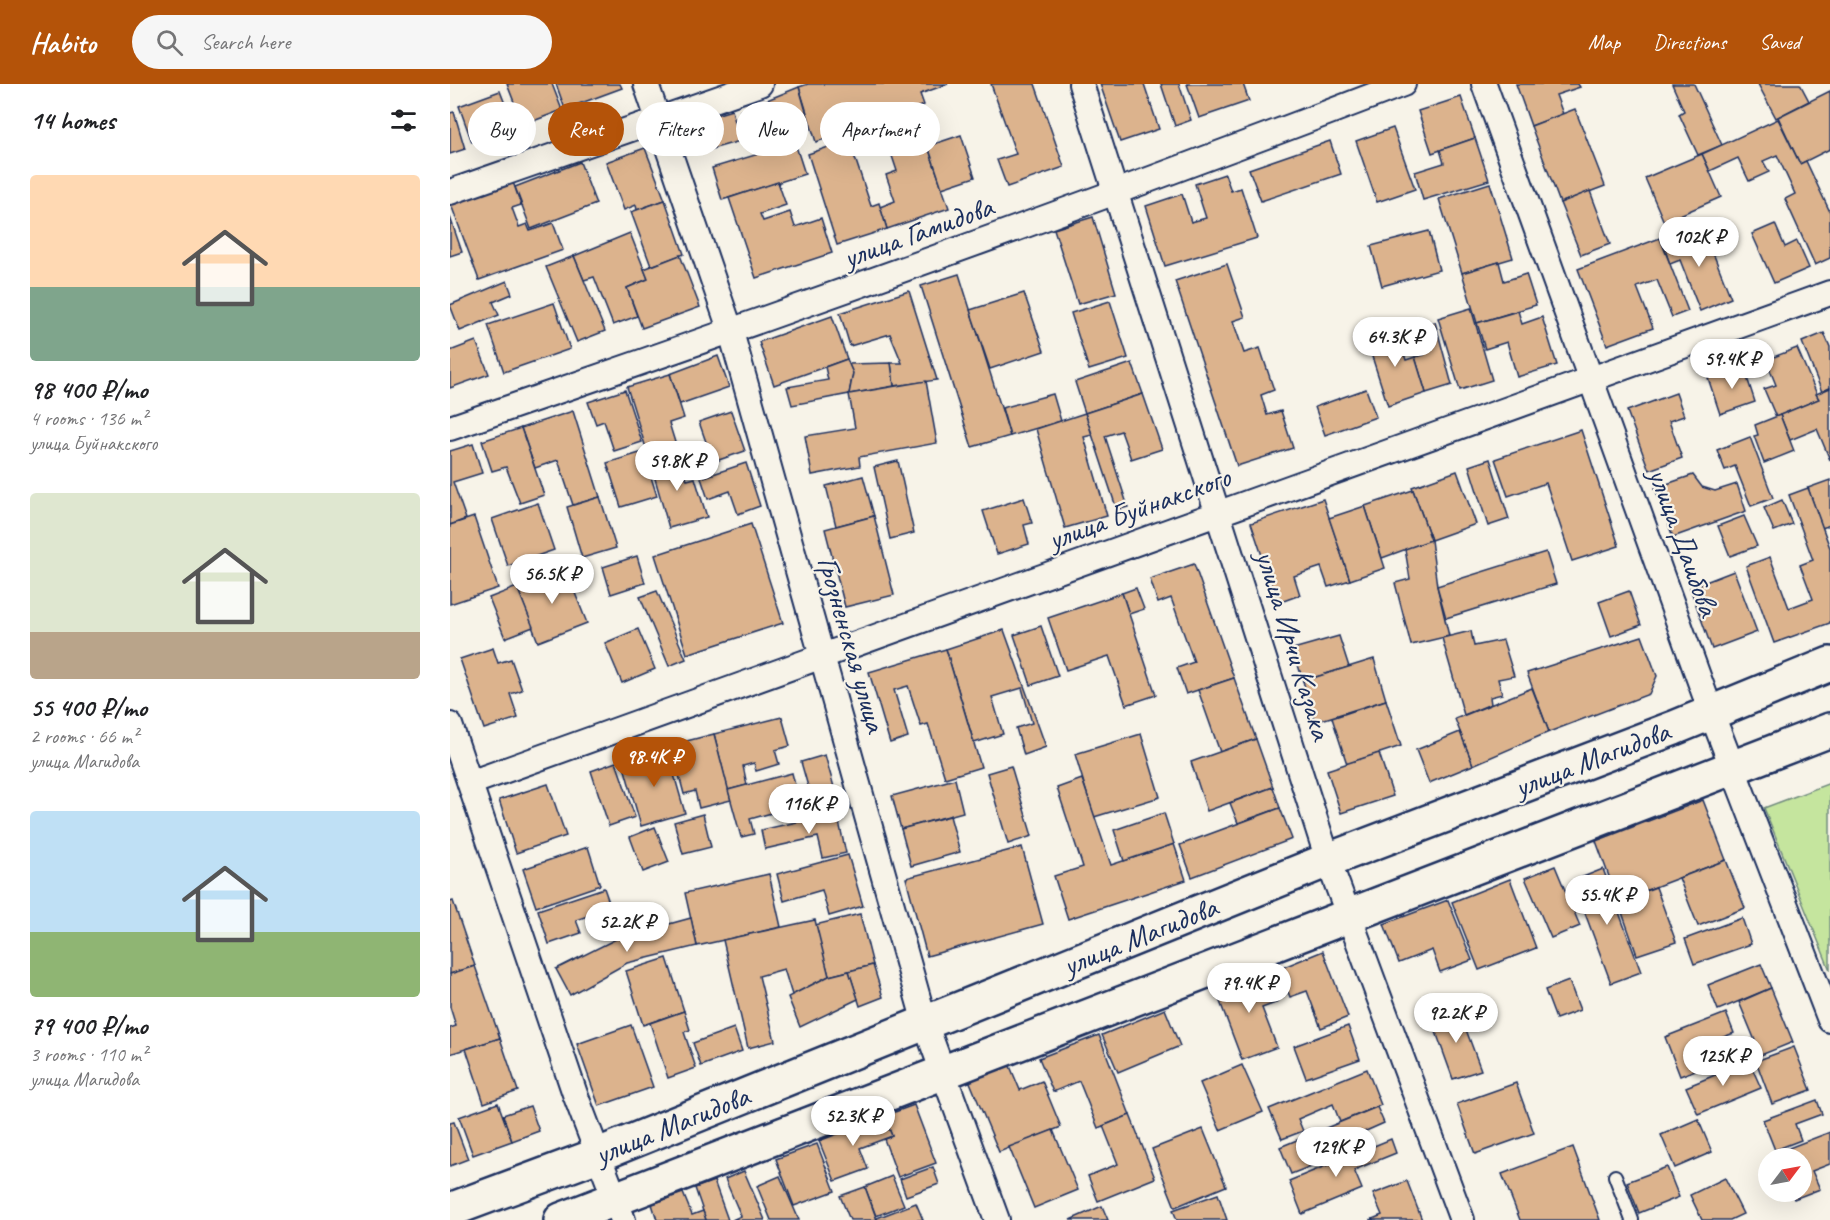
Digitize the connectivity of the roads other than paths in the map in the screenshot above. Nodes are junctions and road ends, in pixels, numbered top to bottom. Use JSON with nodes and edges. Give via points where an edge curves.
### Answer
{"nodes":[{"id":1,"x":646,"y":84,"type":"edge"},
{"id":2,"x":759,"y":84,"type":"edge"},
{"id":3,"x":1082,"y":84,"type":"edge"},
{"id":4,"x":1403,"y":84,"type":"edge"},
{"id":5,"x":1484,"y":84,"type":"edge"},
{"id":6,"x":652,"y":102,"type":"edge"},
{"id":7,"x":706,"y":102,"type":"edge"},
{"id":8,"x":636,"y":126,"type":"edge"},
{"id":9,"x":671,"y":156,"type":"edge"},
{"id":10,"x":450,"y":192,"type":"edge"},
{"id":11,"x":1118,"y":194,"type":"junction"},
{"id":12,"x":1830,"y":293,"type":"edge"},
{"id":13,"x":731,"y":332,"type":"junction"},
{"id":14,"x":1593,"y":379,"type":"junction"},
{"id":15,"x":450,"y":428,"type":"edge"},
{"id":16,"x":1219,"y":513,"type":"junction"},
{"id":17,"x":823,"y":657,"type":"junction"},
{"id":18,"x":1830,"y":664,"type":"edge"},
{"id":19,"x":1711,"y":712,"type":"junction"},
{"id":20,"x":450,"y":726,"type":"edge"},
{"id":21,"x":1830,"y":730,"type":"edge"},
{"id":22,"x":1734,"y":768,"type":"junction"},
{"id":23,"x":470,"y":783,"type":"junction"},
{"id":24,"x":1328,"y":860,"type":"junction"},
{"id":25,"x":1348,"y":918,"type":"junction"},
{"id":26,"x":1830,"y":1020,"type":"edge"},
{"id":27,"x":925,"y":1023,"type":"junction"},
{"id":28,"x":941,"y":1072,"type":"junction"},
{"id":29,"x":598,"y":1155,"type":"junction"},
{"id":30,"x":1616,"y":1176,"type":"dead end"},
{"id":31,"x":450,"y":1209,"type":"edge"},
{"id":32,"x":619,"y":1210,"type":"edge"},
{"id":33,"x":561,"y":1220,"type":"edge"},
{"id":34,"x":997,"y":1220,"type":"edge"},
{"id":35,"x":1462,"y":1220,"type":"edge"},
{"id":36,"x":1632,"y":1220,"type":"edge"}],
"edges":[{"from":1,"to":6,"type":"street","name":"Грозненская улица"},
{"from":2,"to":7,"type":"street"},
{"from":3,"to":11,"type":"street","name":"улица Ирчи Казака"},
{"from":4,"to":11,"type":"street","name":"улица Гамидова"},
{"from":5,"to":14,"type":"street","name":"улица Даибова"},
{"from":8,"to":10,"type":"street"},
{"from":9,"to":13,"type":"street","name":"Грозненская улица"},
{"from":11,"to":13,"type":"street","name":"улица Гамидова"},
{"from":11,"to":16,"type":"street","name":"улица Ирчи Казака"},
{"from":12,"to":14,"type":"street","name":"улица Буйнакского"},
{"from":13,"to":15,"type":"street","name":"улица Гамидова"},
{"from":13,"to":17,"type":"street","name":"Грозненская улица"},
{"from":14,"to":16,"type":"street","name":"улица Буйнакского"},
{"from":14,"to":19,"type":"street","name":"улица Даибова"},
{"from":16,"to":17,"type":"street","name":"улица Буйнакского"},
{"from":16,"to":24,"type":"street","name":"улица Ирчи Казака"},
{"from":17,"to":23,"type":"street","name":"улица Буйнакского"},
{"from":17,"to":27,"type":"street","name":"Грозненская улица"},
{"from":18,"to":19,"type":"main road","name":"улица Магидова"},
{"from":19,"to":22,"type":"street","name":"улица Даибова"},
{"from":19,"to":24,"type":"main road","name":"улица Магидова"},
{"from":20,"to":23,"type":"street"},
{"from":21,"to":22,"type":"main road","name":"улица Магидова"},
{"from":22,"to":25,"type":"main road","name":"улица Магидова"},
{"from":22,"to":26,"type":"street","name":"улица Даибова"},
{"from":23,"to":29,"type":"street"},
{"from":24,"to":25,"type":"street","name":"улица Ирчи Казака"},
{"from":24,"to":27,"type":"main road","name":"улица Магидова"},
{"from":25,"to":28,"type":"main road","name":"улица Магидова"},
{"from":25,"to":35,"type":"street","name":"улица Ирчи Казака"},
{"from":27,"to":28,"type":"street","name":"Грозненская улица"},
{"from":27,"to":29,"type":"main road","name":"улица Магидова"},
{"from":28,"to":32,"type":"main road","name":"улица Магидова"},
{"from":28,"to":34,"type":"street","name":"Грозненская улица"},
{"from":29,"to":31,"type":"main road","name":"улица Магидова"},
{"from":29,"to":32,"type":"street"},
{"from":30,"to":36,"type":"lane"},
{"from":32,"to":33,"type":"main road","name":"улица Магидова"}]}
